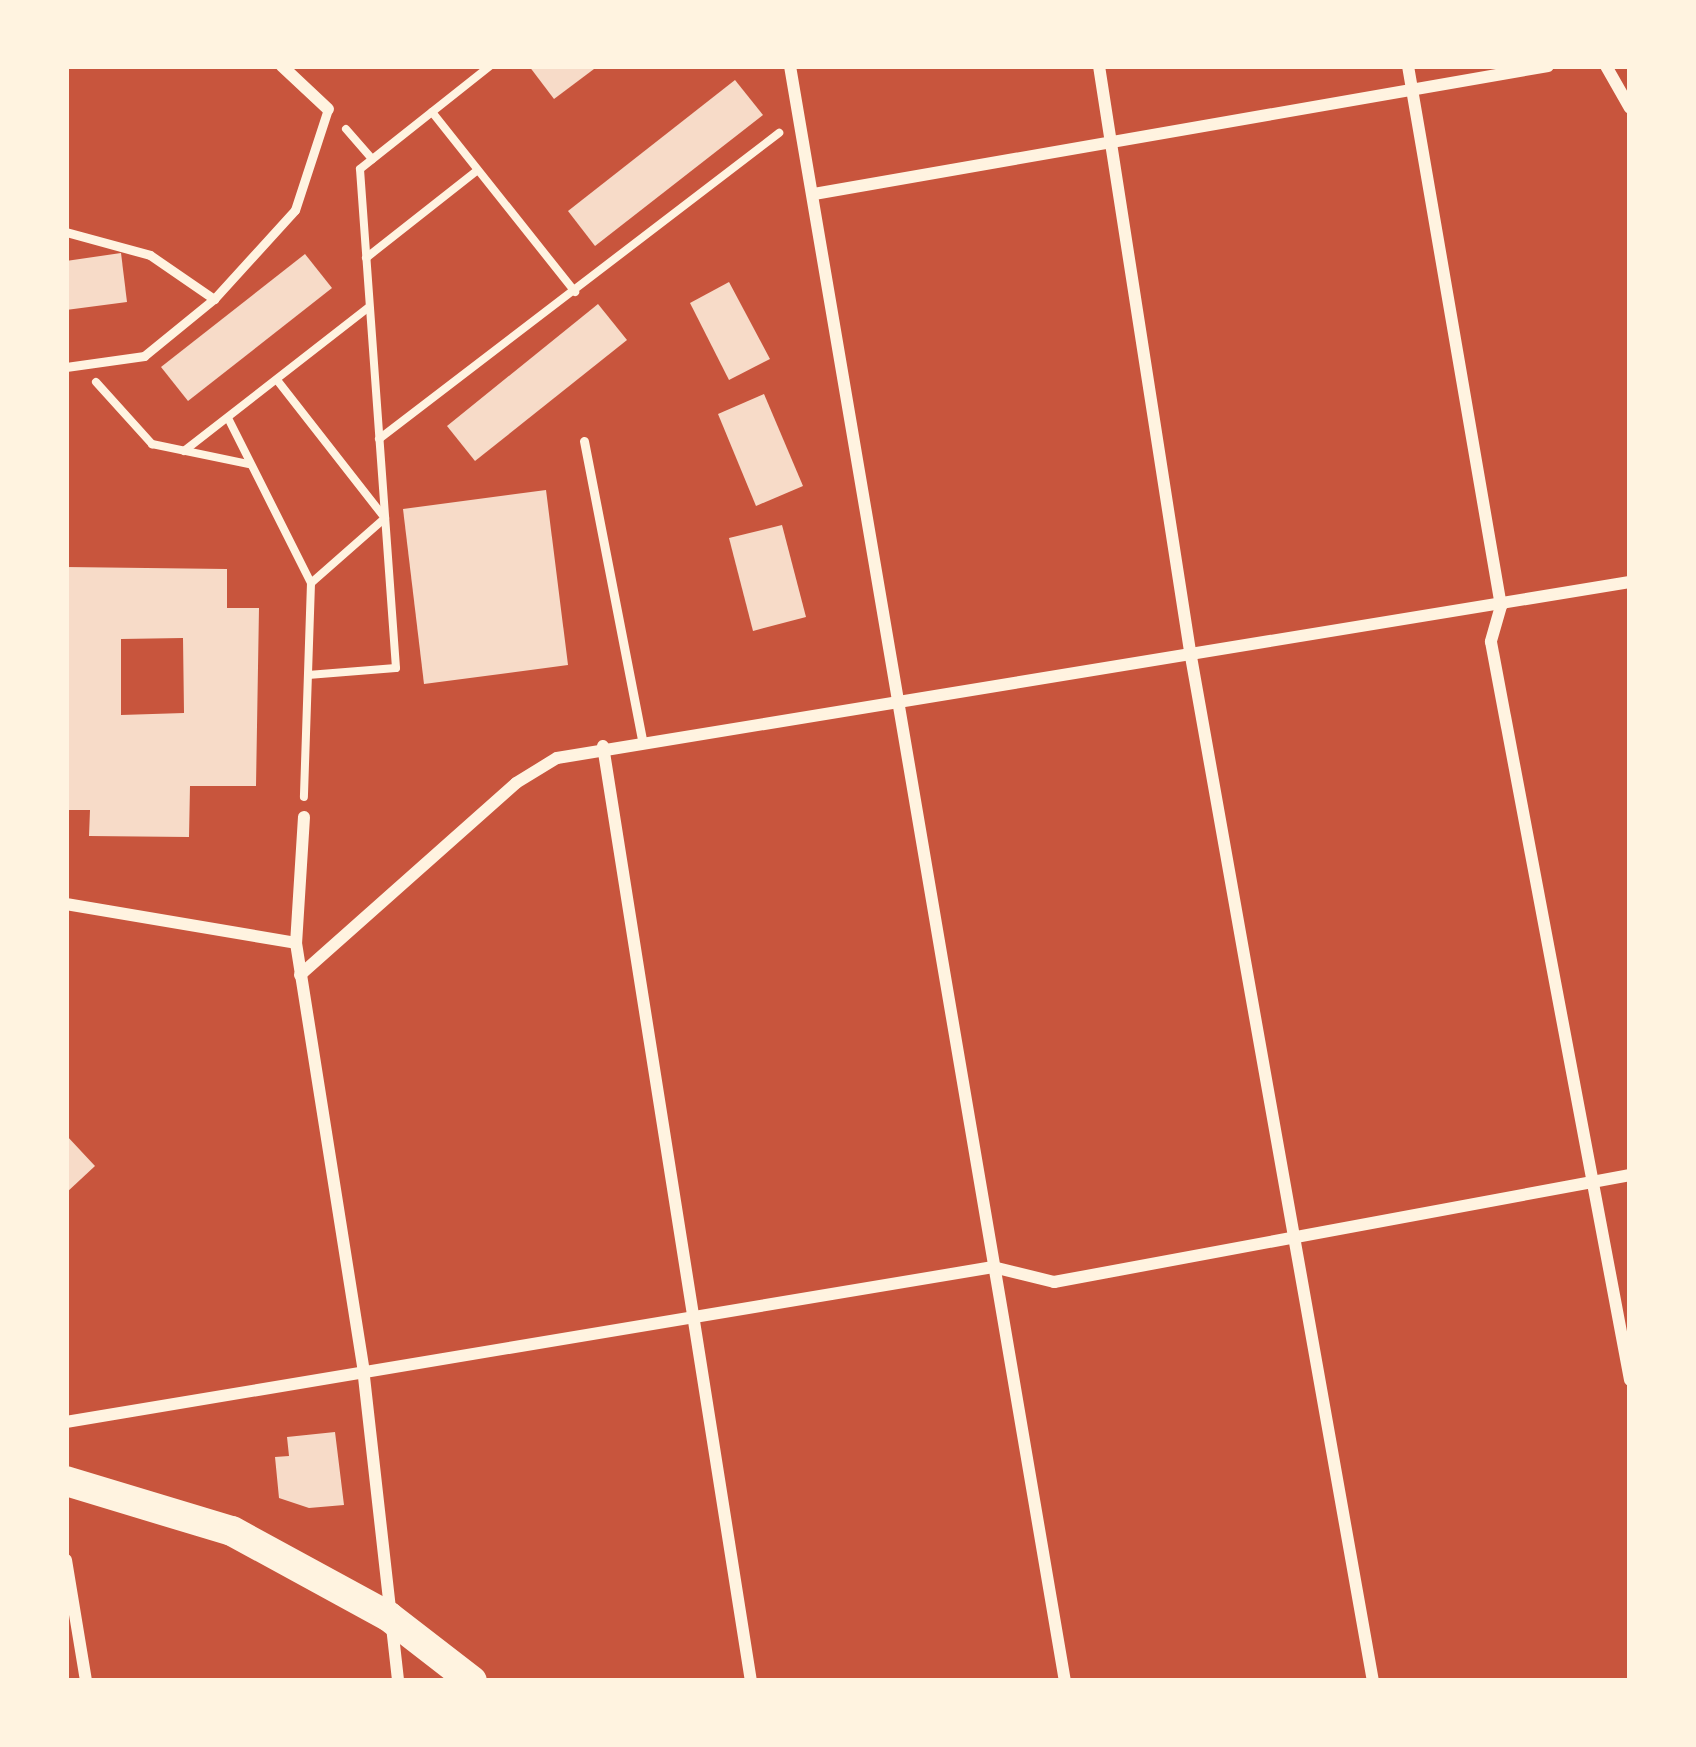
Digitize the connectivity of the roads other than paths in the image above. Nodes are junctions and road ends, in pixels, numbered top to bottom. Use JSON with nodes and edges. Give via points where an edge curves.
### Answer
{"nodes":[{"id":1,"x":282,"y":66,"type":"edge"},
{"id":2,"x":790,"y":66,"type":"edge"},
{"id":3,"x":1099,"y":66,"type":"edge"},
{"id":4,"x":1408,"y":66,"type":"edge"},
{"id":5,"x":1548,"y":66,"type":"edge"},
{"id":6,"x":1606,"y":66,"type":"edge"},
{"id":7,"x":1412,"y":90,"type":"junction"},
{"id":8,"x":1630,"y":108,"type":"edge"},
{"id":9,"x":328,"y":109,"type":"joint"},
{"id":10,"x":1111,"y":143,"type":"junction"},
{"id":11,"x":814,"y":194,"type":"junction"},
{"id":12,"x":66,"y":232,"type":"edge"},
{"id":13,"x":214,"y":299,"type":"junction"},
{"id":14,"x":66,"y":367,"type":"edge"},
{"id":15,"x":584,"y":441,"type":"dead end"},
{"id":16,"x":1630,"y":582,"type":"edge"},
{"id":17,"x":1501,"y":606,"type":"junction"},
{"id":18,"x":1190,"y":651,"type":"junction"},
{"id":19,"x":902,"y":696,"type":"junction"},
{"id":20,"x":642,"y":740,"type":"junction"},
{"id":21,"x":603,"y":746,"type":"junction"},
{"id":22,"x":304,"y":817,"type":"road end"},
{"id":23,"x":66,"y":904,"type":"edge"},
{"id":24,"x":296,"y":943,"type":"junction"},
{"id":25,"x":300,"y":975,"type":"junction"},
{"id":26,"x":1630,"y":1174,"type":"edge"},
{"id":27,"x":1594,"y":1181,"type":"junction"},
{"id":28,"x":1291,"y":1234,"type":"junction"},
{"id":29,"x":993,"y":1268,"type":"junction"},
{"id":30,"x":693,"y":1317,"type":"junction"},
{"id":31,"x":363,"y":1368,"type":"junction"},
{"id":32,"x":1630,"y":1380,"type":"edge"},
{"id":33,"x":66,"y":1422,"type":"edge"},
{"id":34,"x":66,"y":1481,"type":"edge"},
{"id":35,"x":66,"y":1560,"type":"edge"},
{"id":36,"x":388,"y":1616,"type":"junction"},
{"id":37,"x":86,"y":1681,"type":"edge"},
{"id":38,"x":398,"y":1681,"type":"edge"},
{"id":39,"x":472,"y":1681,"type":"edge"},
{"id":40,"x":751,"y":1681,"type":"edge"},
{"id":41,"x":1065,"y":1681,"type":"edge"},
{"id":42,"x":1373,"y":1681,"type":"edge"}],
"edges":[{"from":1,"to":9,"type":"street"},
{"from":2,"to":11,"type":"street"},
{"from":3,"to":10,"type":"street"},
{"from":4,"to":7,"type":"street"},
{"from":5,"to":7,"type":"street"},
{"from":6,"to":8,"type":"street"},
{"from":7,"to":10,"type":"street"},
{"from":7,"to":17,"type":"street"},
{"from":9,"to":13,"type":"lane","via":[[295,210]]},
{"from":10,"to":11,"type":"street"},
{"from":10,"to":18,"type":"street"},
{"from":11,"to":19,"type":"street"},
{"from":12,"to":13,"type":"lane","via":[[150,255]]},
{"from":13,"to":14,"type":"lane","via":[[144,356]]},
{"from":15,"to":20,"type":"lane"},
{"from":16,"to":17,"type":"street"},
{"from":17,"to":18,"type":"street"},
{"from":17,"to":27,"type":"street","via":[[1491,642]]},
{"from":18,"to":19,"type":"street"},
{"from":18,"to":28,"type":"street"},
{"from":19,"to":20,"type":"street"},
{"from":19,"to":29,"type":"street"},
{"from":20,"to":21,"type":"street"},
{"from":21,"to":25,"type":"street","via":[[557,758],[516,783]]},
{"from":21,"to":30,"type":"street"},
{"from":22,"to":24,"type":"street"},
{"from":23,"to":24,"type":"street"},
{"from":24,"to":25,"type":"street"},
{"from":25,"to":31,"type":"street"},
{"from":26,"to":27,"type":"street"},
{"from":27,"to":28,"type":"street"},
{"from":27,"to":32,"type":"street"},
{"from":28,"to":29,"type":"street","via":[[1054,1282]]},
{"from":28,"to":42,"type":"street"},
{"from":29,"to":30,"type":"street"},
{"from":29,"to":41,"type":"street"},
{"from":30,"to":31,"type":"street"},
{"from":30,"to":40,"type":"street"},
{"from":31,"to":33,"type":"street"},
{"from":31,"to":36,"type":"street"},
{"from":34,"to":36,"type":"main road","via":[[232,1531]]},
{"from":35,"to":37,"type":"street"},
{"from":36,"to":38,"type":"street"},
{"from":36,"to":39,"type":"main road"}]}
